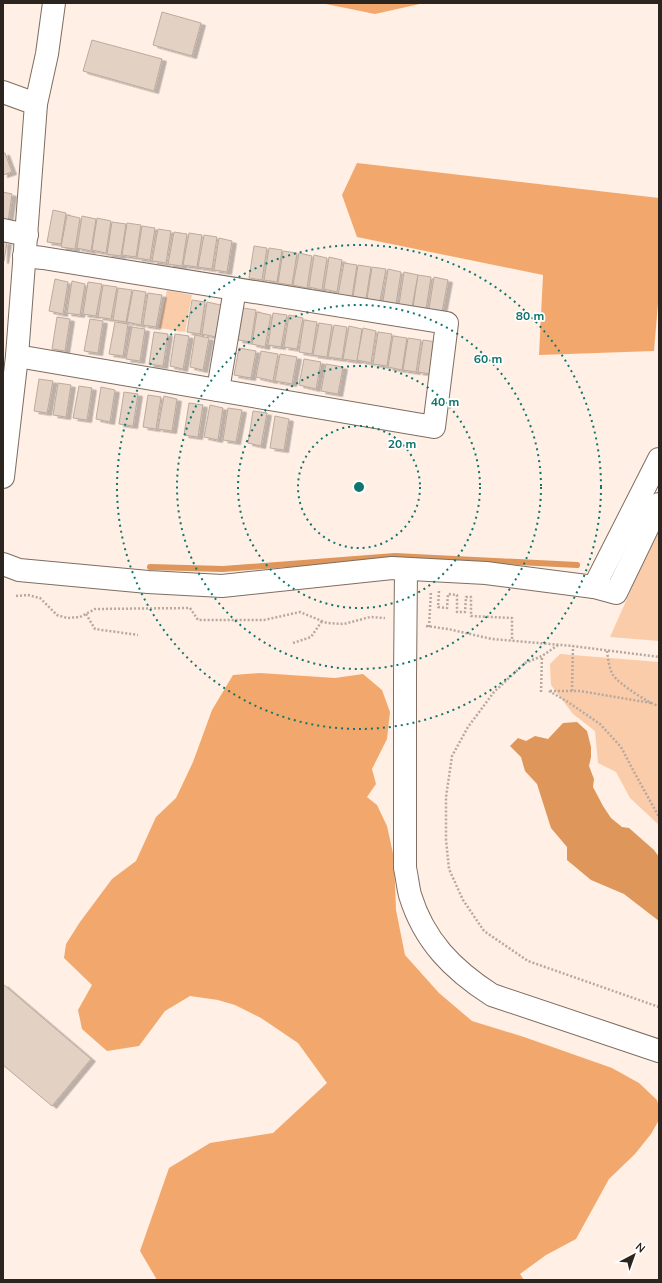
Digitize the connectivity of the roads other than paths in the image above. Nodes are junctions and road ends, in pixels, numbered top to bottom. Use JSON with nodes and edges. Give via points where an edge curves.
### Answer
{"nodes":[{"id":1,"x":54,"y":3,"type":"edge"},
{"id":2,"x":3,"y":92,"type":"edge"},
{"id":3,"x":36,"y":104,"type":"junction"},
{"id":4,"x":3,"y":230,"type":"edge"},
{"id":5,"x":27,"y":235,"type":"junction"},
{"id":6,"x":24,"y":256,"type":"junction"},
{"id":7,"x":235,"y":289,"type":"junction"},
{"id":8,"x":11,"y":331,"type":"edge"},
{"id":9,"x":17,"y":356,"type":"junction"},
{"id":10,"x":218,"y":390,"type":"junction"},
{"id":11,"x":659,"y":459,"type":"edge"},
{"id":12,"x":3,"y":477,"type":"edge"},
{"id":13,"x":659,"y":504,"type":"edge"},
{"id":14,"x":3,"y":564,"type":"edge"},
{"id":15,"x":406,"y":569,"type":"junction"},
{"id":16,"x":594,"y":587,"type":"junction"},
{"id":17,"x":659,"y":1051,"type":"edge"}],
"edges":[{"from":1,"to":3,"type":"street","via":[[47,54]]},
{"from":2,"to":3,"type":"street"},
{"from":3,"to":5,"type":"street"},
{"from":4,"to":5,"type":"street"},
{"from":5,"to":6,"type":"street"},
{"from":6,"to":7,"type":"street"},
{"from":6,"to":8,"type":"street"},
{"from":7,"to":10,"type":"street"},
{"from":7,"to":10,"type":"street","via":[[447,323],[434,427]]},
{"from":8,"to":9,"type":"street"},
{"from":9,"to":10,"type":"street"},
{"from":9,"to":12,"type":"street"},
{"from":11,"to":16,"type":"street"},
{"from":13,"to":16,"type":"street","via":[[616,593]]},
{"from":14,"to":15,"type":"street","via":[[19,570],[222,586],[392,568]]},
{"from":15,"to":16,"type":"street","via":[[486,573]]},
{"from":15,"to":17,"type":"street","via":[[406,868],[410,895],[422,924],[437,949],[455,968],[492,995]]}]}
